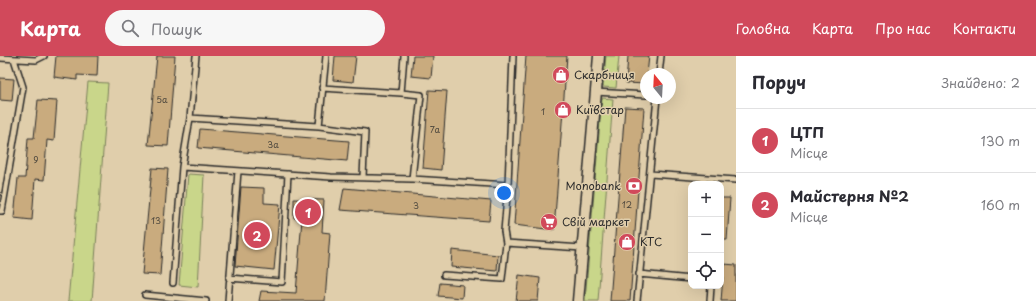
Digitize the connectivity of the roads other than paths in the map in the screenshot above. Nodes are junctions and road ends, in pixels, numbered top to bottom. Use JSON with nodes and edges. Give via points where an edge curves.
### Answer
{"nodes":[{"id":1,"x":44,"y":56,"type":"edge"},
{"id":2,"x":196,"y":56,"type":"edge"},
{"id":3,"x":326,"y":56,"type":"edge"},
{"id":4,"x":404,"y":56,"type":"edge"},
{"id":5,"x":513,"y":56,"type":"edge"},
{"id":6,"x":599,"y":56,"type":"edge"},
{"id":7,"x":661,"y":56,"type":"edge"},
{"id":8,"x":0,"y":58,"type":"edge"},
{"id":9,"x":14,"y":59,"type":"junction"},
{"id":10,"x":660,"y":68,"type":"edge"},
{"id":11,"x":322,"y":88,"type":"junction"},
{"id":12,"x":596,"y":92,"type":"junction"},
{"id":13,"x":401,"y":93,"type":"junction"},
{"id":14,"x":640,"y":96,"type":"edge"},
{"id":15,"x":656,"y":104,"type":"edge"},
{"id":16,"x":190,"y":118,"type":"junction"},
{"id":17,"x":319,"y":126,"type":"junction"},
{"id":18,"x":182,"y":167,"type":"junction"},
{"id":19,"x":238,"y":171,"type":"junction"},
{"id":20,"x":288,"y":174,"type":"junction"},
{"id":21,"x":650,"y":174,"type":"junction"},
{"id":22,"x":363,"y":177,"type":"junction"},
{"id":23,"x":704,"y":178,"type":"junction"},
{"id":24,"x":412,"y":179,"type":"junction"},
{"id":25,"x":736,"y":180,"type":"edge"},
{"id":26,"x":704,"y":181,"type":"edge"},
{"id":27,"x":508,"y":185,"type":"junction"},
{"id":28,"x":0,"y":211,"type":"edge"},
{"id":29,"x":506,"y":243,"type":"junction"},
{"id":30,"x":582,"y":248,"type":"junction"},
{"id":31,"x":639,"y":274,"type":"junction"},
{"id":32,"x":444,"y":276,"type":"dead end"},
{"id":33,"x":230,"y":278,"type":"junction"},
{"id":34,"x":688,"y":279,"type":"edge"},
{"id":35,"x":173,"y":283,"type":"dead end"},
{"id":36,"x":711,"y":289,"type":"edge"},
{"id":37,"x":145,"y":295,"type":"dead end"},
{"id":38,"x":206,"y":301,"type":"edge"},
{"id":39,"x":228,"y":301,"type":"edge"},
{"id":40,"x":578,"y":301,"type":"edge"},
{"id":41,"x":637,"y":301,"type":"edge"},
{"id":42,"x":710,"y":301,"type":"edge"}],
"edges":[{"from":1,"to":9,"type":"lane","via":[[36,60]]},
{"from":2,"to":16,"type":"lane"},
{"from":3,"to":11,"type":"lane"},
{"from":4,"to":13,"type":"lane"},
{"from":5,"to":27,"type":"lane"},
{"from":6,"to":12,"type":"street"},
{"from":7,"to":10,"type":"lane"},
{"from":8,"to":9,"type":"lane"},
{"from":9,"to":28,"type":"lane","via":[[23,87]]},
{"from":11,"to":13,"type":"lane"},
{"from":11,"to":17,"type":"lane"},
{"from":12,"to":14,"type":"lane"},
{"from":12,"to":30,"type":"street"},
{"from":13,"to":24,"type":"lane","via":[[421,95]]},
{"from":15,"to":21,"type":"lane"},
{"from":16,"to":17,"type":"lane"},
{"from":16,"to":18,"type":"lane"},
{"from":17,"to":22,"type":"lane","via":[[364,132]]},
{"from":18,"to":19,"type":"lane"},
{"from":18,"to":35,"type":"lane"},
{"from":19,"to":20,"type":"lane"},
{"from":19,"to":33,"type":"lane"},
{"from":20,"to":22,"type":"lane"},
{"from":20,"to":33,"type":"lane","via":[[282,282]]},
{"from":21,"to":23,"type":"lane"},
{"from":21,"to":31,"type":"lane"},
{"from":22,"to":24,"type":"lane"},
{"from":23,"to":25,"type":"lane"},
{"from":23,"to":26,"type":"lane"},
{"from":24,"to":27,"type":"lane"},
{"from":27,"to":29,"type":"lane","via":[[504,231]]},
{"from":29,"to":30,"type":"lane"},
{"from":29,"to":32,"type":"lane","via":[[502,280]]},
{"from":30,"to":40,"type":"street"},
{"from":31,"to":34,"type":"lane"},
{"from":31,"to":41,"type":"lane"},
{"from":33,"to":39,"type":"lane"},
{"from":36,"to":42,"type":"lane"},
{"from":37,"to":38,"type":"lane"}]}
